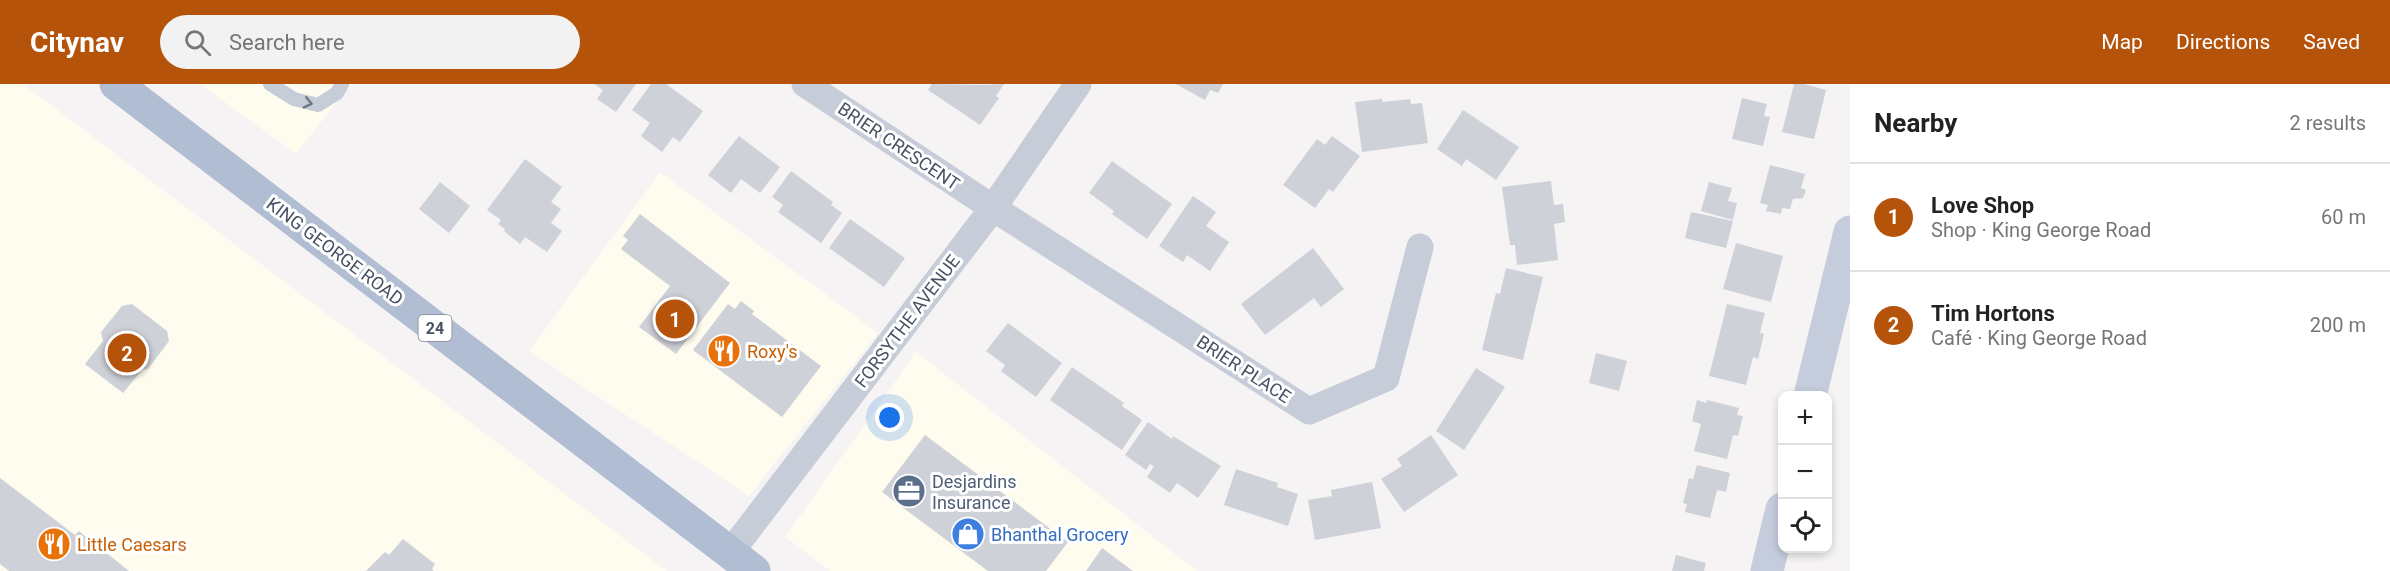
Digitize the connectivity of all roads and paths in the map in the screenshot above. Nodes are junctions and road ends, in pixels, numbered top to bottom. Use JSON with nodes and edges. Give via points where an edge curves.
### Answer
{"nodes":[{"id":1,"x":116,"y":84,"type":"edge"},
{"id":2,"x":270,"y":84,"type":"edge"},
{"id":3,"x":342,"y":84,"type":"edge"},
{"id":4,"x":805,"y":84,"type":"edge"},
{"id":5,"x":1078,"y":84,"type":"edge"},
{"id":6,"x":993,"y":208,"type":"junction"},
{"id":7,"x":1850,"y":232,"type":"edge"},
{"id":8,"x":1420,"y":247,"type":"dead end"},
{"id":9,"x":1811,"y":391,"type":"edge"},
{"id":10,"x":1778,"y":526,"type":"edge"},
{"id":11,"x":742,"y":562,"type":"edge"},
{"id":12,"x":1767,"y":571,"type":"edge"}],
"edges":[{"from":1,"to":11,"type":"main road","name":"KING GEORGE ROAD","number":"24"},
{"from":2,"to":3,"type":"lane","one_way":true,"via":[[294,99],[318,105],[338,93]]},
{"from":4,"to":6,"type":"street","name":"BRIER CRESCENT"},
{"from":5,"to":6,"type":"street","name":"FORSYTHE AVENUE"},
{"from":6,"to":8,"type":"street","name":"BRIER PLACE","via":[[1309,411],[1386,378]]},
{"from":6,"to":11,"type":"street","name":"FORSYTHE AVENUE"},
{"from":7,"to":9,"type":"main road"},
{"from":10,"to":12,"type":"main road"}]}
